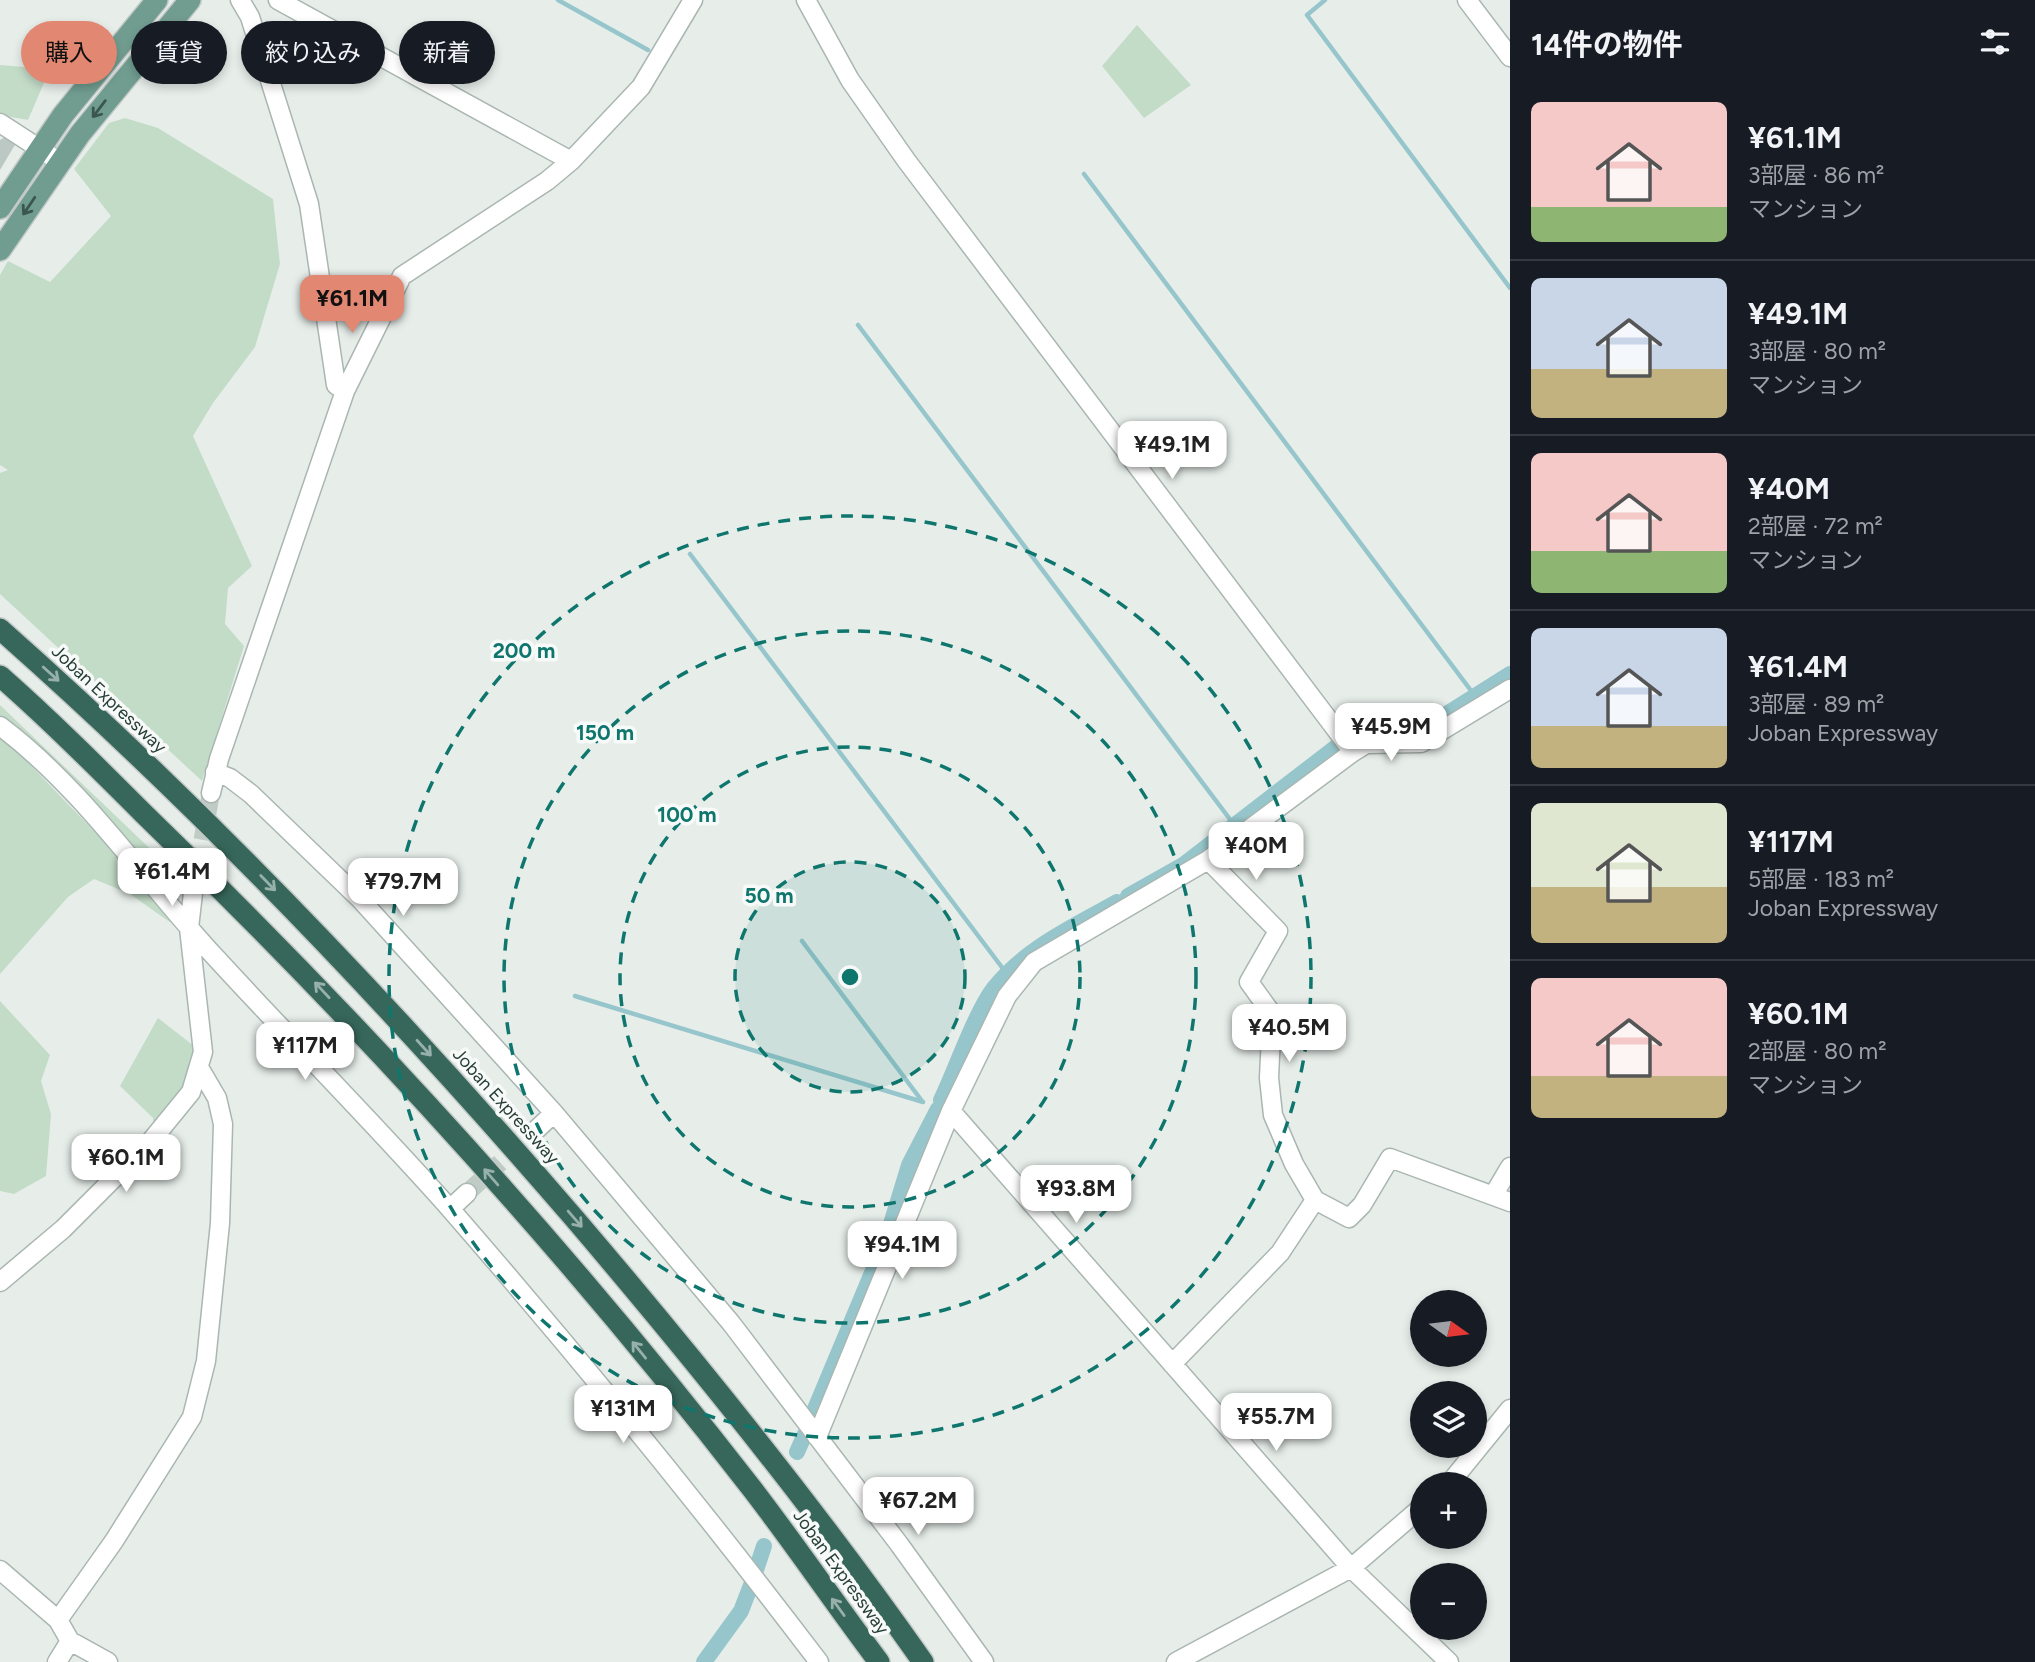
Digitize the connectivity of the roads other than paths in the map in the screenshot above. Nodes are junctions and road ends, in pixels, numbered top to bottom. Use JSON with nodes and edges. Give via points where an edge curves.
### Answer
{"nodes":[{"id":1,"x":157,"y":0,"type":"edge"},
{"id":2,"x":190,"y":0,"type":"edge"},
{"id":3,"x":240,"y":0,"type":"edge"},
{"id":4,"x":278,"y":0,"type":"edge"},
{"id":5,"x":693,"y":0,"type":"edge"},
{"id":6,"x":806,"y":0,"type":"edge"},
{"id":7,"x":1467,"y":0,"type":"edge"},
{"id":8,"x":1510,"y":57,"type":"edge"},
{"id":9,"x":0,"y":123,"type":"edge"},
{"id":10,"x":39,"y":148,"type":"junction"},
{"id":11,"x":571,"y":161,"type":"junction"},
{"id":12,"x":60,"y":162,"type":"junction"},
{"id":13,"x":0,"y":208,"type":"edge"},
{"id":14,"x":0,"y":250,"type":"edge"},
{"id":15,"x":345,"y":391,"type":"junction"},
{"id":16,"x":0,"y":629,"type":"edge"},
{"id":17,"x":0,"y":676,"type":"edge"},
{"id":18,"x":1510,"y":689,"type":"edge"},
{"id":19,"x":0,"y":726,"type":"edge"},
{"id":20,"x":1353,"y":752,"type":"junction"},
{"id":21,"x":215,"y":772,"type":"junction"},
{"id":22,"x":211,"y":793,"type":"tunnel mouth"},
{"id":23,"x":1208,"y":860,"type":"junction"},
{"id":24,"x":193,"y":893,"type":"tunnel mouth"},
{"id":25,"x":189,"y":928,"type":"junction"},
{"id":26,"x":200,"y":1069,"type":"junction"},
{"id":27,"x":951,"y":1111,"type":"junction"},
{"id":28,"x":554,"y":1113,"type":"junction"},
{"id":29,"x":536,"y":1130,"type":"tunnel mouth"},
{"id":30,"x":1510,"y":1167,"type":"edge"},
{"id":31,"x":467,"y":1193,"type":"tunnel mouth"},
{"id":32,"x":1502,"y":1198,"type":"edge"},
{"id":33,"x":1315,"y":1200,"type":"junction"},
{"id":34,"x":450,"y":1209,"type":"junction"},
{"id":35,"x":0,"y":1282,"type":"edge"},
{"id":36,"x":1172,"y":1364,"type":"junction"},
{"id":37,"x":1510,"y":1409,"type":"edge"},
{"id":38,"x":817,"y":1437,"type":"junction"},
{"id":39,"x":1459,"y":1472,"type":"edge"},
{"id":40,"x":1410,"y":1517,"type":"edge"},
{"id":41,"x":1351,"y":1568,"type":"junction"},
{"id":42,"x":0,"y":1570,"type":"edge"},
{"id":43,"x":58,"y":1620,"type":"junction"},
{"id":44,"x":69,"y":1641,"type":"junction"},
{"id":45,"x":57,"y":1662,"type":"edge"},
{"id":46,"x":108,"y":1662,"type":"edge"},
{"id":47,"x":820,"y":1662,"type":"edge"},
{"id":48,"x":878,"y":1662,"type":"edge"},
{"id":49,"x":923,"y":1662,"type":"edge"},
{"id":50,"x":984,"y":1662,"type":"edge"},
{"id":51,"x":1176,"y":1662,"type":"edge"},
{"id":52,"x":1449,"y":1662,"type":"edge"}],
"edges":[{"from":1,"to":10,"type":"main road"},
{"from":2,"to":12,"type":"main road","one_way":true},
{"from":3,"to":15,"type":"street","via":[[250,17],[309,204],[336,385]]},
{"from":4,"to":11,"type":"street"},
{"from":5,"to":11,"type":"street","via":[[641,87]]},
{"from":6,"to":20,"type":"street","via":[[850,80],[929,192]]},
{"from":7,"to":8,"type":"street"},
{"from":9,"to":10,"type":"street"},
{"from":10,"to":12,"type":"street"},
{"from":10,"to":13,"type":"main road"},
{"from":11,"to":15,"type":"street","via":[[402,276]]},
{"from":12,"to":14,"type":"main road","one_way":true},
{"from":15,"to":21,"type":"street"},
{"from":16,"to":49,"type":"highway","name":"Joban Expressway","one_way":true,"via":[[260,875],[495,1125],[778,1465]]},
{"from":48,"to":17,"type":"highway","name":"Joban Expressway","one_way":true,"via":[[754,1491],[468,1150],[315,981]]},
{"from":18,"to":20,"type":"street","via":[[1421,743],[1366,744]]},
{"from":19,"to":25,"type":"street","via":[[86,809]]},
{"from":20,"to":23,"type":"street"},
{"from":21,"to":22,"type":"street"},
{"from":21,"to":28,"type":"street","via":[[251,794],[360,899]]},
{"from":23,"to":27,"type":"street","via":[[1034,962],[1007,996]]},
{"from":23,"to":33,"type":"street","via":[[1278,931],[1249,982],[1272,1014],[1269,1078],[1273,1115]]},
{"from":24,"to":25,"type":"street"},
{"from":25,"to":26,"type":"street","via":[[203,1035]]},
{"from":25,"to":34,"type":"street"},
{"from":26,"to":35,"type":"street","via":[[178,1111],[151,1141],[63,1230]]},
{"from":26,"to":43,"type":"street","via":[[217,1098],[223,1124],[219,1223],[203,1372],[192,1417]]},
{"from":27,"to":36,"type":"street"},
{"from":27,"to":38,"type":"street"},
{"from":28,"to":29,"type":"street"},
{"from":28,"to":38,"type":"street","via":[[731,1322]]},
{"from":30,"to":32,"type":"street"},
{"from":31,"to":34,"type":"street"},
{"from":32,"to":33,"type":"street","via":[[1390,1158],[1349,1218]]},
{"from":33,"to":36,"type":"street","via":[[1280,1253]]},
{"from":34,"to":47,"type":"street","via":[[720,1534]]},
{"from":36,"to":41,"type":"street"},
{"from":37,"to":39,"type":"street"},
{"from":38,"to":50,"type":"street"},
{"from":40,"to":41,"type":"street"},
{"from":41,"to":51,"type":"street"},
{"from":41,"to":52,"type":"street"},
{"from":42,"to":43,"type":"street"},
{"from":43,"to":44,"type":"street"},
{"from":44,"to":45,"type":"street"},
{"from":44,"to":46,"type":"street"}]}
